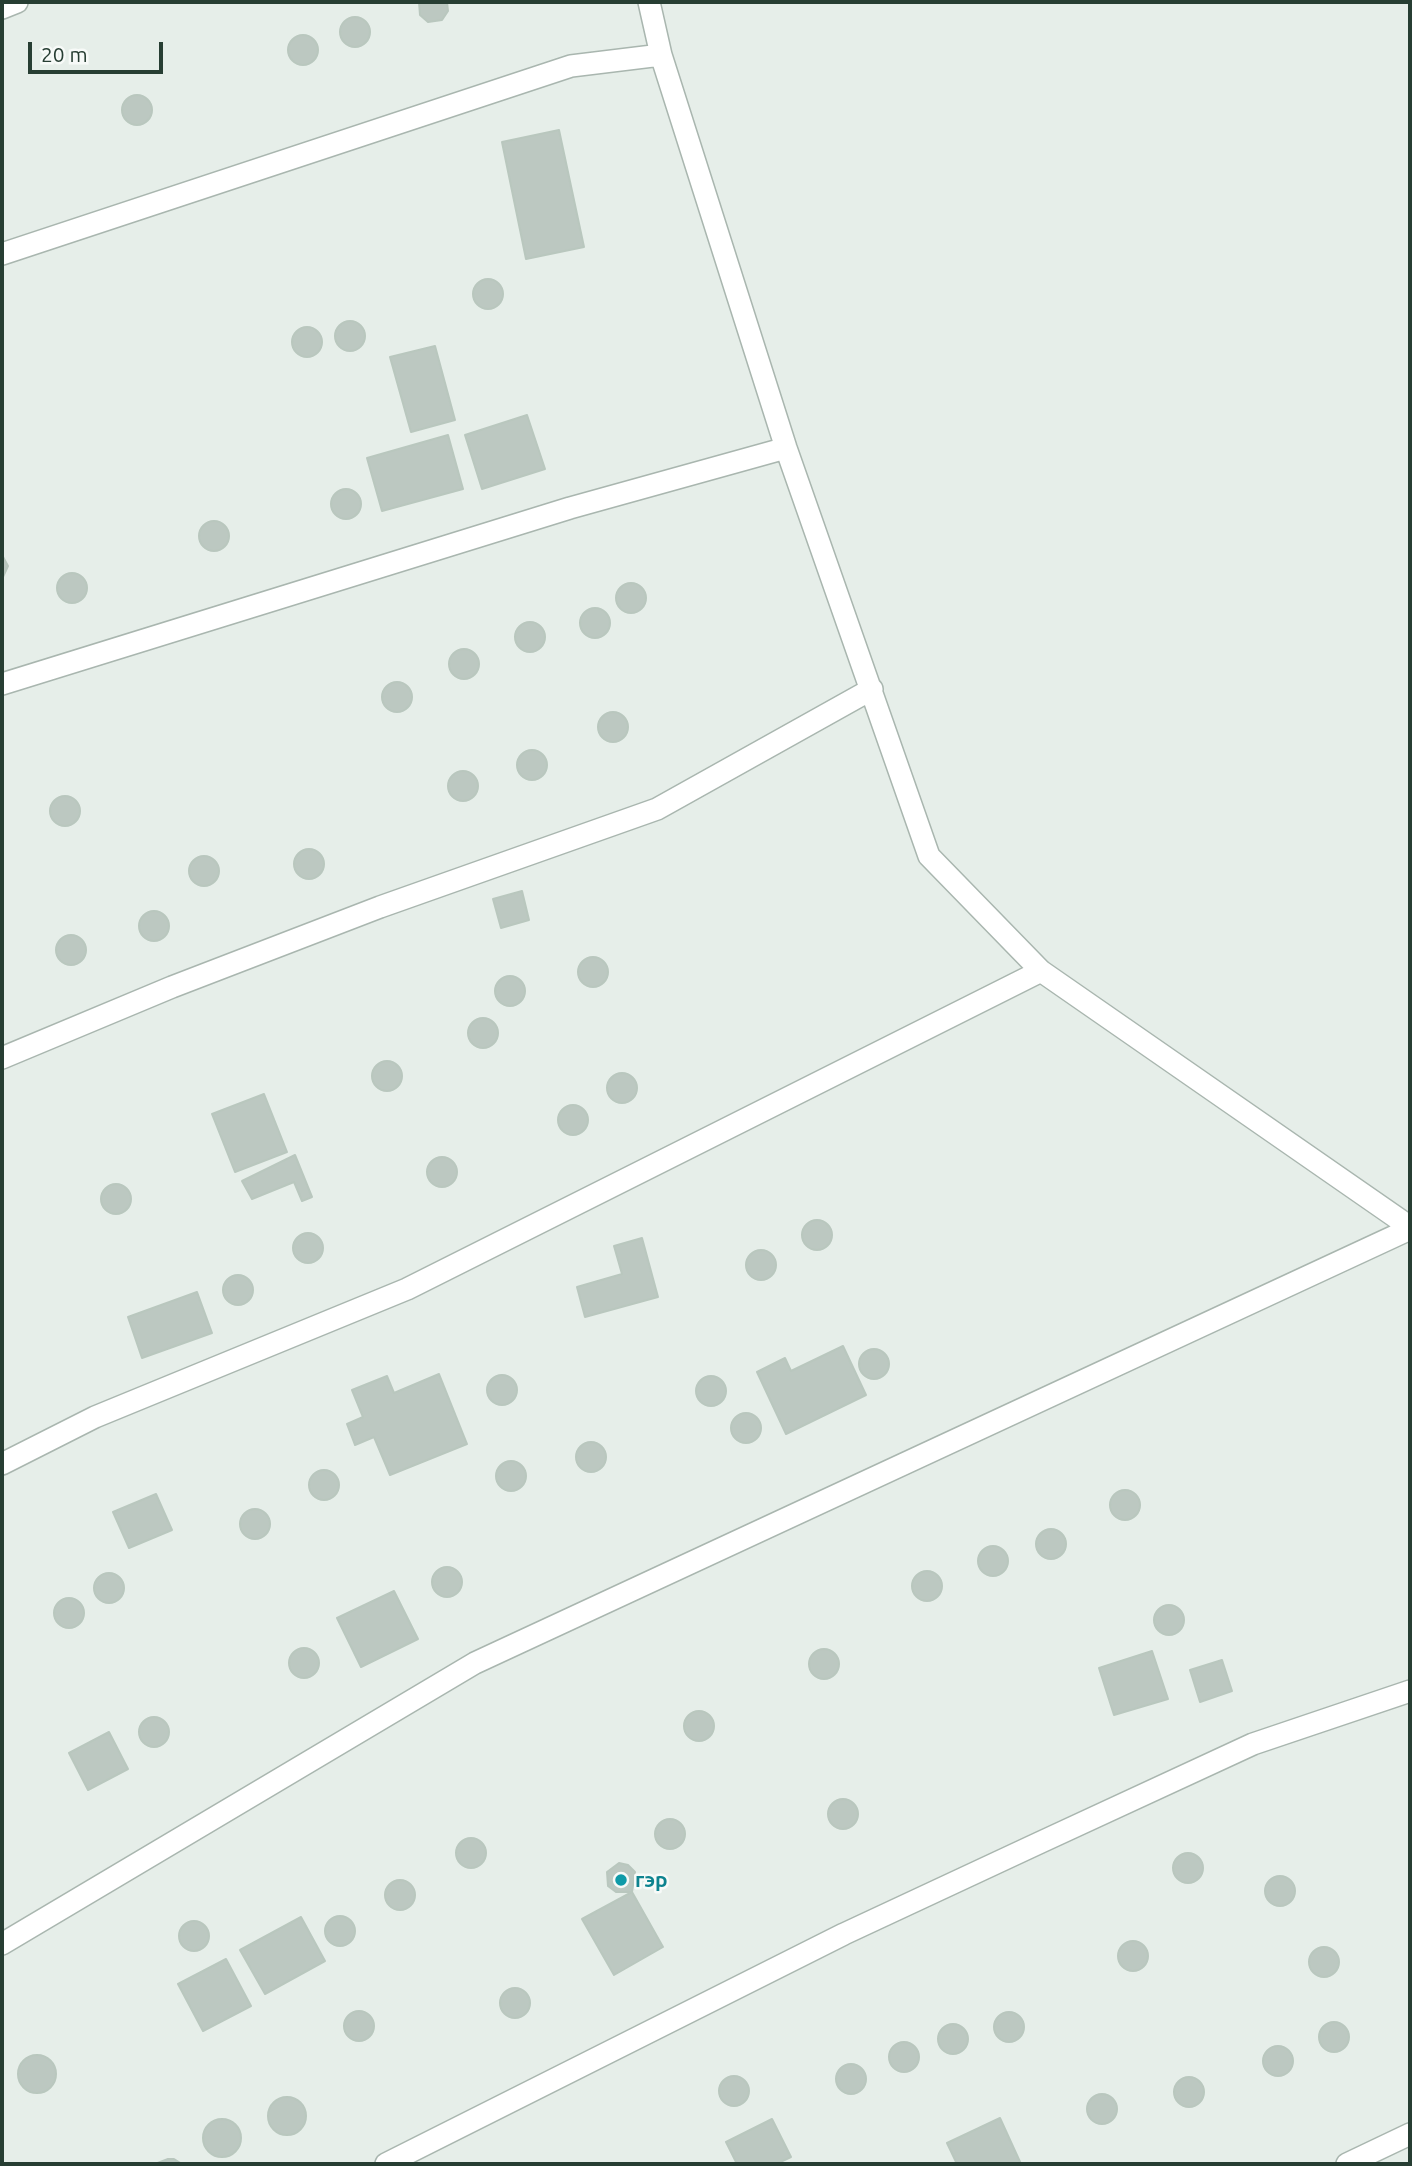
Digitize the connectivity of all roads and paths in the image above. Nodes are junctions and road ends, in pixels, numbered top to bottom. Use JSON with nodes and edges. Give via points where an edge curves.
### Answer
{"nodes":[{"id":1,"x":17,"y":2,"type":"edge"},
{"id":2,"x":649,"y":2,"type":"edge"},
{"id":3,"x":2,"y":8,"type":"edge"},
{"id":4,"x":662,"y":55,"type":"junction"},
{"id":5,"x":2,"y":254,"type":"edge"},
{"id":6,"x":786,"y":448,"type":"junction"},
{"id":7,"x":2,"y":684,"type":"edge"},
{"id":8,"x":872,"y":689,"type":"junction"},
{"id":9,"x":1041,"y":971,"type":"junction"},
{"id":10,"x":2,"y":1058,"type":"edge"},
{"id":11,"x":1410,"y":1228,"type":"edge"},
{"id":12,"x":2,"y":1464,"type":"edge"},
{"id":13,"x":1410,"y":1690,"type":"edge"},
{"id":14,"x":2,"y":1944,"type":"edge"},
{"id":15,"x":1410,"y":2134,"type":"edge"},
{"id":16,"x":386,"y":2164,"type":"edge"},
{"id":17,"x":1347,"y":2164,"type":"edge"}],
"edges":[{"from":1,"to":3,"type":"street"},
{"from":2,"to":4,"type":"street"},
{"from":4,"to":5,"type":"street","via":[[571,66]]},
{"from":4,"to":6,"type":"street"},
{"from":6,"to":7,"type":"street","via":[[570,508]]},
{"from":6,"to":8,"type":"street"},
{"from":8,"to":9,"type":"street","via":[[929,856]]},
{"from":8,"to":10,"type":"street","via":[[657,809],[367,912]]},
{"from":9,"to":11,"type":"street"},
{"from":9,"to":12,"type":"street","via":[[407,1289],[95,1417]]},
{"from":11,"to":14,"type":"street","via":[[475,1663]]},
{"from":13,"to":16,"type":"street","via":[[1254,1744],[1065,1831],[844,1934]]},
{"from":15,"to":17,"type":"street"}]}
